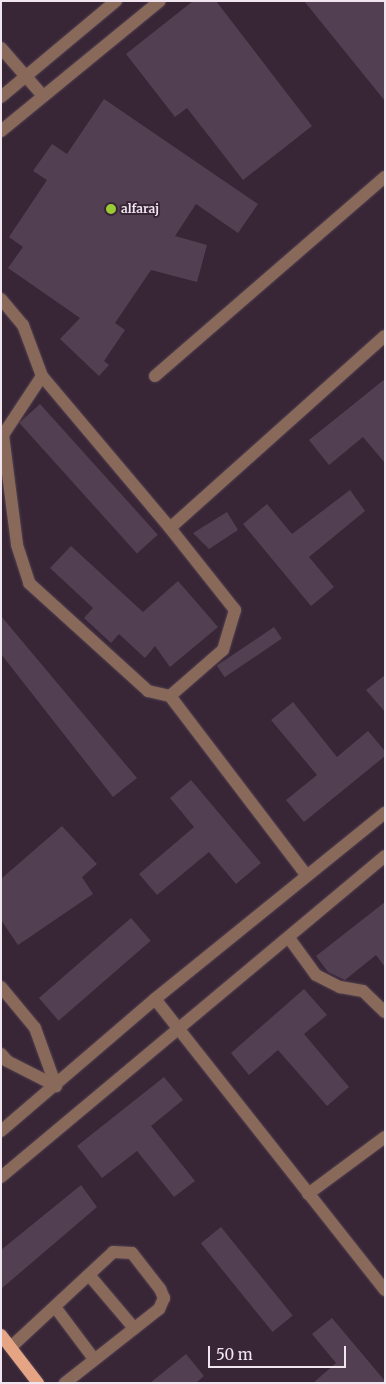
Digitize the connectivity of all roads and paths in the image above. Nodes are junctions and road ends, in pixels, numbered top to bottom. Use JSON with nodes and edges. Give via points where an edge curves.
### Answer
{"nodes":[{"id":1,"x":116,"y":1,"type":"edge"},
{"id":2,"x":160,"y":1,"type":"edge"},
{"id":3,"x":1,"y":48,"type":"edge"},
{"id":4,"x":25,"y":76,"type":"junction"},
{"id":5,"x":1,"y":96,"type":"edge"},
{"id":6,"x":43,"y":96,"type":"junction"},
{"id":7,"x":2,"y":129,"type":"edge"},
{"id":8,"x":385,"y":178,"type":"edge"},
{"id":9,"x":1,"y":299,"type":"edge"},
{"id":10,"x":385,"y":336,"type":"edge"},
{"id":11,"x":42,"y":376,"type":"junction"},
{"id":12,"x":155,"y":376,"type":"dead end"},
{"id":13,"x":170,"y":528,"type":"junction"},
{"id":14,"x":170,"y":696,"type":"junction"},
{"id":15,"x":385,"y":813,"type":"edge"},
{"id":16,"x":385,"y":856,"type":"edge"},
{"id":17,"x":308,"y":876,"type":"junction"},
{"id":18,"x":289,"y":938,"type":"junction"},
{"id":19,"x":1,"y":987,"type":"edge"},
{"id":20,"x":155,"y":999,"type":"junction"},
{"id":21,"x":385,"y":1012,"type":"edge"},
{"id":22,"x":178,"y":1029,"type":"junction"},
{"id":23,"x":1,"y":1054,"type":"edge"},
{"id":24,"x":56,"y":1086,"type":"junction"},
{"id":25,"x":1,"y":1131,"type":"edge"},
{"id":26,"x":385,"y":1137,"type":"edge"},
{"id":27,"x":1,"y":1177,"type":"edge"},
{"id":28,"x":308,"y":1194,"type":"junction"},
{"id":29,"x":89,"y":1275,"type":"junction"},
{"id":30,"x":385,"y":1290,"type":"edge"},
{"id":31,"x":55,"y":1307,"type":"junction"},
{"id":32,"x":134,"y":1328,"type":"junction"},
{"id":33,"x":1,"y":1336,"type":"edge"},
{"id":34,"x":12,"y":1346,"type":"junction"},
{"id":35,"x":94,"y":1360,"type":"junction"},
{"id":36,"x":38,"y":1383,"type":"edge"},
{"id":37,"x":65,"y":1383,"type":"edge"}],
"edges":[{"from":1,"to":4,"type":"street"},
{"from":2,"to":6,"type":"street"},
{"from":3,"to":4,"type":"street"},
{"from":4,"to":5,"type":"street"},
{"from":4,"to":6,"type":"street"},
{"from":6,"to":7,"type":"street"},
{"from":8,"to":12,"type":"street"},
{"from":9,"to":11,"type":"street","via":[[23,325]]},
{"from":10,"to":13,"type":"street"},
{"from":11,"to":13,"type":"street"},
{"from":11,"to":14,"type":"street","via":[[3,435],[17,545],[29,583],[148,691]]},
{"from":13,"to":14,"type":"street","via":[[235,610],[223,650]]},
{"from":14,"to":17,"type":"street"},
{"from":15,"to":17,"type":"street"},
{"from":16,"to":18,"type":"street"},
{"from":17,"to":20,"type":"street"},
{"from":18,"to":21,"type":"street","via":[[316,975],[340,987],[363,991]]},
{"from":18,"to":22,"type":"street"},
{"from":19,"to":24,"type":"street","via":[[35,1028]]},
{"from":20,"to":22,"type":"street"},
{"from":20,"to":24,"type":"street"},
{"from":22,"to":27,"type":"street"},
{"from":22,"to":28,"type":"street"},
{"from":23,"to":24,"type":"street"},
{"from":24,"to":25,"type":"street"},
{"from":26,"to":28,"type":"street"},
{"from":28,"to":30,"type":"street"},
{"from":29,"to":31,"type":"street"},
{"from":29,"to":32,"type":"street"},
{"from":29,"to":32,"type":"street","via":[[113,1252],[132,1253],[164,1298],[159,1309]]},
{"from":31,"to":34,"type":"street"},
{"from":31,"to":35,"type":"street"},
{"from":32,"to":35,"type":"street"},
{"from":33,"to":34,"type":"main road"},
{"from":34,"to":36,"type":"main road"},
{"from":35,"to":37,"type":"street"}]}
